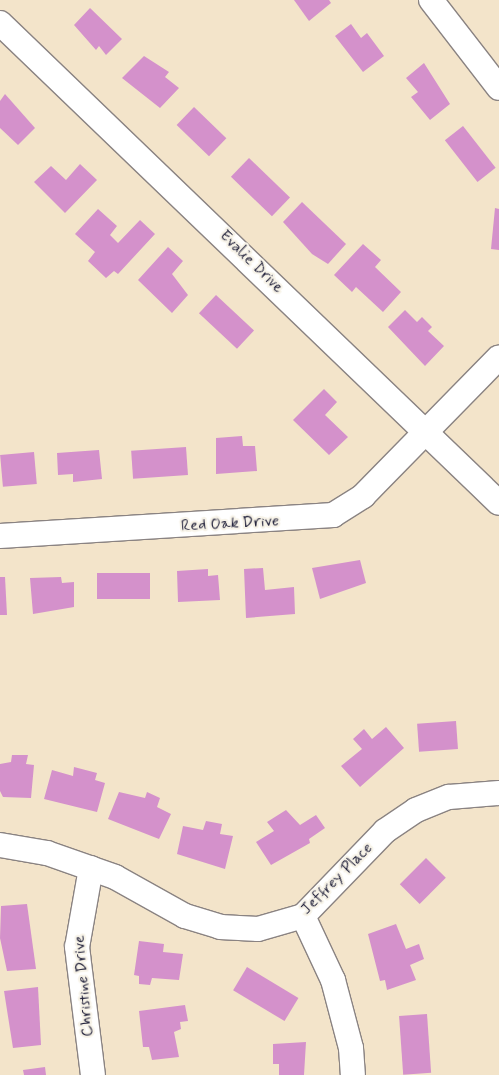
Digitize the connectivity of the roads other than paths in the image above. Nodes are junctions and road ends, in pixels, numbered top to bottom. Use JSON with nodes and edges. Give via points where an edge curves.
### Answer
{"nodes":[{"id":1,"x":431,"y":0,"type":"edge"},
{"id":2,"x":0,"y":23,"type":"edge"},
{"id":3,"x":499,"y":88,"type":"edge"},
{"id":4,"x":499,"y":356,"type":"edge"},
{"id":5,"x":425,"y":428,"type":"junction"},
{"id":6,"x":499,"y":503,"type":"edge"},
{"id":7,"x":0,"y":536,"type":"edge"},
{"id":8,"x":499,"y":793,"type":"edge"},
{"id":9,"x":0,"y":845,"type":"edge"},
{"id":10,"x":91,"y":868,"type":"junction"},
{"id":11,"x":303,"y":916,"type":"junction"},
{"id":12,"x":93,"y":1075,"type":"edge"},
{"id":13,"x":353,"y":1075,"type":"edge"}],
"edges":[{"from":1,"to":3,"type":"street"},
{"from":2,"to":5,"type":"street","name":"Evalie Drive"},
{"from":4,"to":5,"type":"street","name":"Red Oak Drive"},
{"from":5,"to":6,"type":"street","name":"Evalie Drive"},
{"from":5,"to":7,"type":"street","name":"Red Oak Drive","via":[[363,496],[333,515]]},
{"from":8,"to":11,"type":"street","name":"Jeffrey Place","via":[[449,797],[416,810],[386,831]]},
{"from":9,"to":10,"type":"street","name":"Jeffrey Place","via":[[47,853]]},
{"from":10,"to":11,"type":"street","name":"Jeffrey Place","via":[[185,916],[220,927],[258,929]]},
{"from":10,"to":12,"type":"street","name":"Christine Drive","via":[[81,906],[77,947]]},
{"from":11,"to":13,"type":"street","via":[[333,980],[351,1048]]}]}
